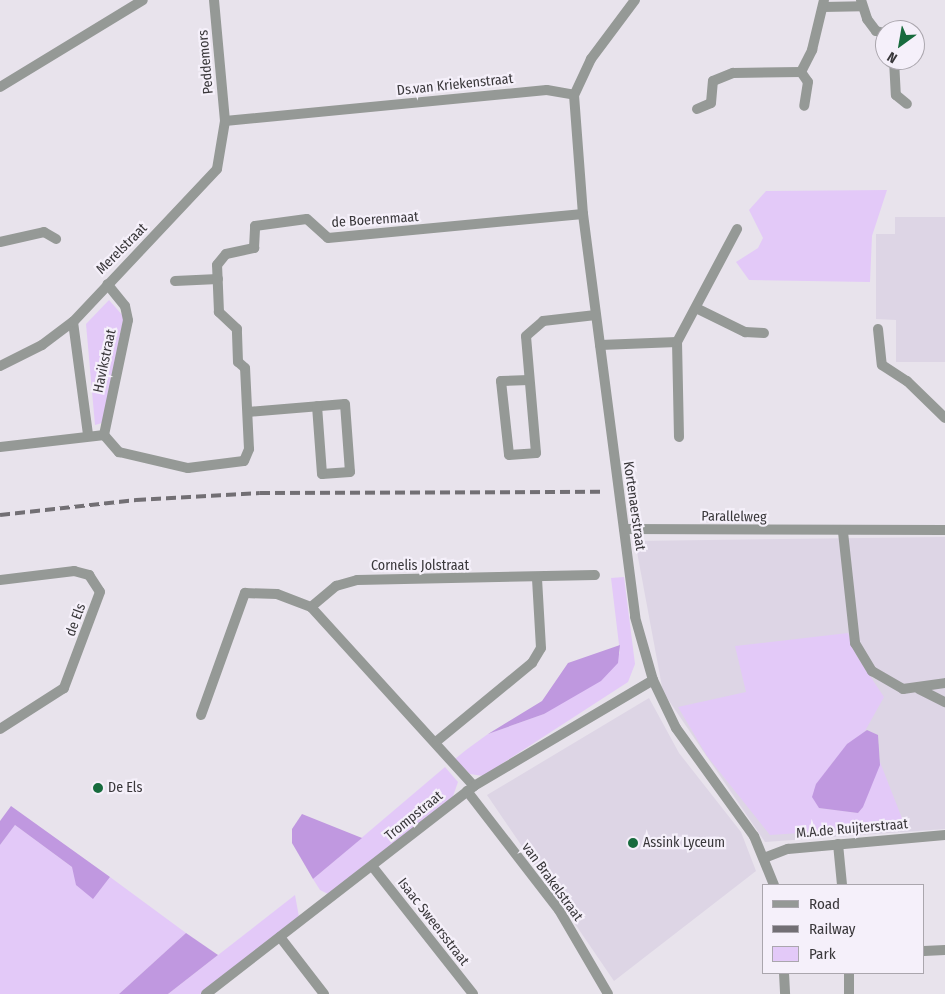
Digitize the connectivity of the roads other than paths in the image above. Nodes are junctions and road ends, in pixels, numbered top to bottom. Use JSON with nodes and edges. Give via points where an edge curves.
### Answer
{"nodes":[{"id":1,"x":143,"y":0,"type":"edge"},
{"id":2,"x":214,"y":0,"type":"edge"},
{"id":3,"x":635,"y":0,"type":"edge"},
{"id":4,"x":823,"y":3,"type":"edge"},
{"id":5,"x":862,"y":3,"type":"edge"},
{"id":6,"x":875,"y":28,"type":"edge"},
{"id":7,"x":895,"y":70,"type":"edge"},
{"id":8,"x":801,"y":72,"type":"junction"},
{"id":9,"x":0,"y":87,"type":"edge"},
{"id":10,"x":574,"y":95,"type":"junction"},
{"id":11,"x":907,"y":104,"type":"dead end"},
{"id":12,"x":804,"y":106,"type":"dead end"},
{"id":13,"x":697,"y":109,"type":"dead end"},
{"id":14,"x":226,"y":121,"type":"junction"},
{"id":15,"x":583,"y":214,"type":"junction"},
{"id":16,"x":737,"y":230,"type":"dead end"},
{"id":17,"x":56,"y":239,"type":"dead end"},
{"id":18,"x":0,"y":242,"type":"edge"},
{"id":19,"x":218,"y":279,"type":"junction"},
{"id":20,"x":175,"y":281,"type":"dead end"},
{"id":21,"x":107,"y":284,"type":"junction"},
{"id":22,"x":696,"y":308,"type":"junction"},
{"id":23,"x":596,"y":315,"type":"junction"},
{"id":24,"x":73,"y":322,"type":"junction"},
{"id":25,"x":878,"y":329,"type":"dead end"},
{"id":26,"x":764,"y":333,"type":"dead end"},
{"id":27,"x":677,"y":342,"type":"junction"},
{"id":28,"x":600,"y":345,"type":"junction"},
{"id":29,"x":0,"y":366,"type":"edge"},
{"id":30,"x":528,"y":380,"type":"junction"},
{"id":31,"x":317,"y":406,"type":"junction"},
{"id":32,"x":248,"y":412,"type":"junction"},
{"id":33,"x":945,"y":418,"type":"edge"},
{"id":34,"x":88,"y":434,"type":"junction"},
{"id":35,"x":104,"y":434,"type":"junction"},
{"id":36,"x":679,"y":436,"type":"dead end"},
{"id":37,"x":0,"y":447,"type":"edge"},
{"id":38,"x":624,"y":530,"type":"junction"},
{"id":39,"x":945,"y":530,"type":"edge"},
{"id":40,"x":843,"y":532,"type":"junction"},
{"id":41,"x":595,"y":575,"type":"dead end"},
{"id":42,"x":537,"y":578,"type":"junction"},
{"id":43,"x":0,"y":580,"type":"edge"},
{"id":44,"x":311,"y":607,"type":"junction"},
{"id":45,"x":653,"y":680,"type":"junction"},
{"id":46,"x":945,"y":684,"type":"edge"},
{"id":47,"x":919,"y":689,"type":"junction"},
{"id":48,"x":945,"y":702,"type":"edge"},
{"id":49,"x":201,"y":715,"type":"dead end"},
{"id":50,"x":0,"y":729,"type":"edge"},
{"id":51,"x":437,"y":741,"type":"junction"},
{"id":52,"x":470,"y":789,"type":"junction"},
{"id":53,"x":945,"y":835,"type":"edge"},
{"id":54,"x":838,"y":844,"type":"junction"},
{"id":55,"x":764,"y":858,"type":"junction"},
{"id":56,"x":372,"y":866,"type":"junction"},
{"id":57,"x":774,"y":884,"type":"edge"},
{"id":58,"x":842,"y":884,"type":"edge"},
{"id":59,"x":280,"y":937,"type":"junction"},
{"id":60,"x":945,"y":950,"type":"edge"},
{"id":61,"x":925,"y":951,"type":"edge"},
{"id":62,"x":784,"y":974,"type":"edge"},
{"id":63,"x":849,"y":974,"type":"edge"},
{"id":64,"x":206,"y":994,"type":"edge"},
{"id":65,"x":324,"y":994,"type":"edge"},
{"id":66,"x":473,"y":994,"type":"edge"},
{"id":67,"x":608,"y":994,"type":"edge"},
{"id":68,"x":785,"y":994,"type":"edge"},
{"id":69,"x":850,"y":994,"type":"edge"}],
"edges":[{"from":1,"to":9,"type":"street"},
{"from":2,"to":14,"type":"street","name":"Peddemors"},
{"from":3,"to":10,"type":"street","via":[[591,59]]},
{"from":4,"to":5,"type":"street"},
{"from":4,"to":8,"type":"street"},
{"from":5,"to":6,"type":"street"},
{"from":7,"to":11,"type":"street","via":[[896,95]]},
{"from":8,"to":12,"type":"street","via":[[808,82]]},
{"from":8,"to":13,"type":"street","via":[[732,73],[713,81],[710,103]]},
{"from":10,"to":14,"type":"street","name":"Ds.van Kriekenstraat","via":[[547,90]]},
{"from":10,"to":15,"type":"street","name":"Kortenaerstraat"},
{"from":14,"to":21,"type":"street","name":"Merelstraat","via":[[217,169]]},
{"from":15,"to":19,"type":"street","name":"de Boerenmaat","via":[[328,238],[307,219],[255,226],[254,248],[226,254],[217,265]]},
{"from":15,"to":23,"type":"street","name":"Kortenaerstraat"},
{"from":16,"to":22,"type":"street"},
{"from":17,"to":18,"type":"street","via":[[44,232]]},
{"from":19,"to":20,"type":"street"},
{"from":19,"to":32,"type":"street","name":"de Boerenmaat","via":[[220,312],[237,329]]},
{"from":21,"to":24,"type":"street","name":"Merelstraat"},
{"from":21,"to":35,"type":"street","name":"Havikstraat","via":[[125,306],[128,320]]},
{"from":22,"to":26,"type":"street","via":[[744,332]]},
{"from":22,"to":27,"type":"street"},
{"from":23,"to":28,"type":"street","name":"Kortenaerstraat"},
{"from":23,"to":30,"type":"street","via":[[543,321],[533,327],[526,336]]},
{"from":24,"to":29,"type":"street","name":"Merelstraat","via":[[42,345]]},
{"from":24,"to":34,"type":"street","name":"Havikstraat"},
{"from":25,"to":33,"type":"street","via":[[882,365],[907,381]]},
{"from":27,"to":28,"type":"street"},
{"from":27,"to":36,"type":"street"},
{"from":28,"to":38,"type":"street","name":"Kortenaerstraat"},
{"from":30,"to":30,"type":"street","via":[[536,453],[508,455],[501,381]]},
{"from":31,"to":31,"type":"street","via":[[322,474],[350,472],[345,404]]},
{"from":31,"to":32,"type":"street"},
{"from":32,"to":35,"type":"street","name":"de Boerenmaat","via":[[248,455],[235,466],[188,468],[164,463],[119,452]]},
{"from":34,"to":35,"type":"street"},
{"from":34,"to":37,"type":"street"},
{"from":38,"to":40,"type":"street","name":"Parallelweg"},
{"from":38,"to":45,"type":"street","name":"Kortenaerstraat","via":[[635,616]]},
{"from":39,"to":40,"type":"street","name":"Parallelweg"},
{"from":40,"to":47,"type":"street","via":[[855,643],[883,680],[903,690]]},
{"from":41,"to":42,"type":"street","name":"Cornelis Jolstraat"},
{"from":42,"to":44,"type":"street","name":"Cornelis Jolstraat","via":[[357,580],[336,586]]},
{"from":42,"to":51,"type":"street","via":[[541,648],[532,662]]},
{"from":43,"to":50,"type":"street","name":"de Els","via":[[74,571],[89,575],[100,592],[64,688]]},
{"from":44,"to":49,"type":"street","via":[[277,594],[245,593]]},
{"from":44,"to":51,"type":"street"},
{"from":45,"to":52,"type":"street","name":"Trompstraat"},
{"from":45,"to":55,"type":"street","name":"Kortenaerstraat","via":[[694,758],[754,836]]},
{"from":46,"to":47,"type":"street"},
{"from":47,"to":48,"type":"street"},
{"from":51,"to":52,"type":"street"},
{"from":52,"to":56,"type":"street","name":"Trompstraat"},
{"from":52,"to":67,"type":"street","name":"van Brakelstraat","via":[[559,910]]},
{"from":53,"to":54,"type":"street","name":"M.A.de Ruijterstraat"},
{"from":54,"to":55,"type":"street","name":"M.A.de Ruijterstraat","via":[[788,849]]},
{"from":54,"to":58,"type":"street"},
{"from":55,"to":57,"type":"street","name":"Kortenaerstraat"},
{"from":56,"to":59,"type":"street","name":"Trompstraat"},
{"from":56,"to":66,"type":"street","name":"Isaac Sweersstraat"},
{"from":59,"to":64,"type":"street","name":"Trompstraat"},
{"from":59,"to":65,"type":"street"},
{"from":60,"to":61,"type":"street"},
{"from":62,"to":68,"type":"street"},
{"from":63,"to":69,"type":"street"}]}
